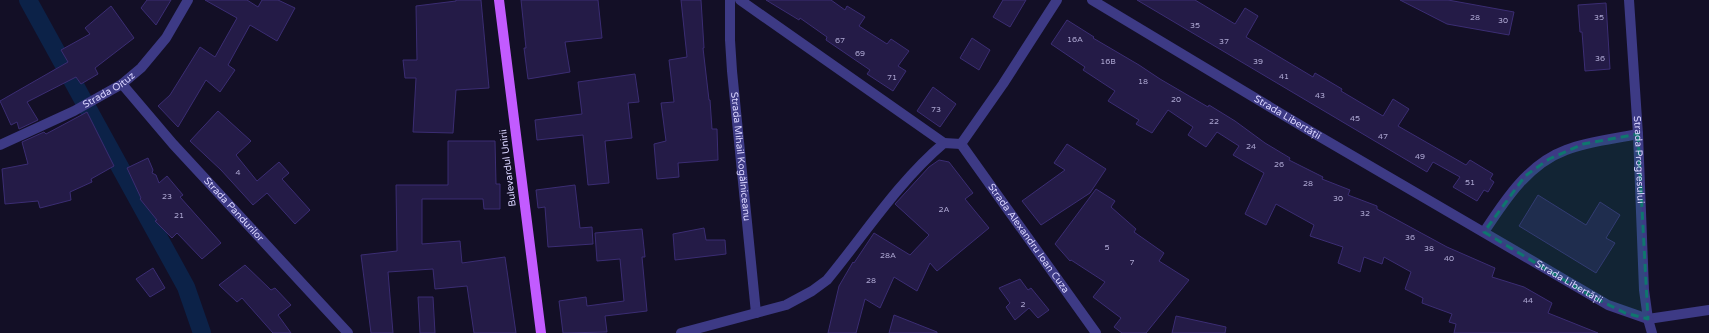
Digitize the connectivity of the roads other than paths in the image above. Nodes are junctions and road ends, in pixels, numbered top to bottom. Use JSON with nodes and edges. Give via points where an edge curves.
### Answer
{"nodes":[{"id":1,"x":188,"y":0,"type":"edge"},
{"id":2,"x":499,"y":0,"type":"edge"},
{"id":3,"x":730,"y":0,"type":"edge"},
{"id":4,"x":740,"y":0,"type":"edge"},
{"id":5,"x":1057,"y":0,"type":"edge"},
{"id":6,"x":1092,"y":0,"type":"edge"},
{"id":7,"x":1629,"y":0,"type":"edge"},
{"id":8,"x":122,"y":84,"type":"junction"},
{"id":9,"x":1638,"y":134,"type":"junction"},
{"id":10,"x":944,"y":143,"type":"junction"},
{"id":11,"x":961,"y":144,"type":"junction"},
{"id":12,"x":0,"y":145,"type":"edge"},
{"id":13,"x":1484,"y":232,"type":"junction"},
{"id":14,"x":1709,"y":310,"type":"edge"},
{"id":15,"x":756,"y":313,"type":"junction"},
{"id":16,"x":1648,"y":319,"type":"junction"},
{"id":17,"x":692,"y":332,"type":"edge"},
{"id":18,"x":348,"y":333,"type":"edge"},
{"id":19,"x":541,"y":333,"type":"edge"},
{"id":20,"x":681,"y":333,"type":"edge"},
{"id":21,"x":1096,"y":333,"type":"edge"},
{"id":22,"x":1652,"y":333,"type":"edge"}],
"edges":[{"from":1,"to":8,"type":"street","name":"Strada Oituz","via":[[166,38],[141,68]]},
{"from":2,"to":19,"type":"main road","name":"Bulevardul Unirii"},
{"from":3,"to":15,"type":"street","name":"Strada Mihail Kogălniceanu","via":[[732,71]]},
{"from":4,"to":10,"type":"street"},
{"from":5,"to":11,"type":"street"},
{"from":6,"to":13,"type":"street","name":"Strada Libertății"},
{"from":7,"to":9,"type":"street","name":"Strada Progresului"},
{"from":8,"to":12,"type":"street","name":"Strada Oituz","via":[[74,111]]},
{"from":8,"to":18,"type":"street","name":"Strada Pandurilor","via":[[179,150]]},
{"from":9,"to":13,"type":"street","via":[[1583,144],[1549,159],[1525,176]]},
{"from":9,"to":16,"type":"street","name":"Strada Progresului","via":[[1644,290]]},
{"from":10,"to":11,"type":"street"},
{"from":10,"to":15,"type":"street","via":[[904,182],[827,280],[786,305]]},
{"from":11,"to":21,"type":"street","name":"Strada Alexandru Ioan Cuza"},
{"from":13,"to":16,"type":"street","name":"Strada Libertății","via":[[1608,305]]},
{"from":14,"to":16,"type":"street","name":"Strada Libertății"},
{"from":15,"to":17,"type":"street"},
{"from":16,"to":22,"type":"street"},
{"from":17,"to":20,"type":"street"}]}
